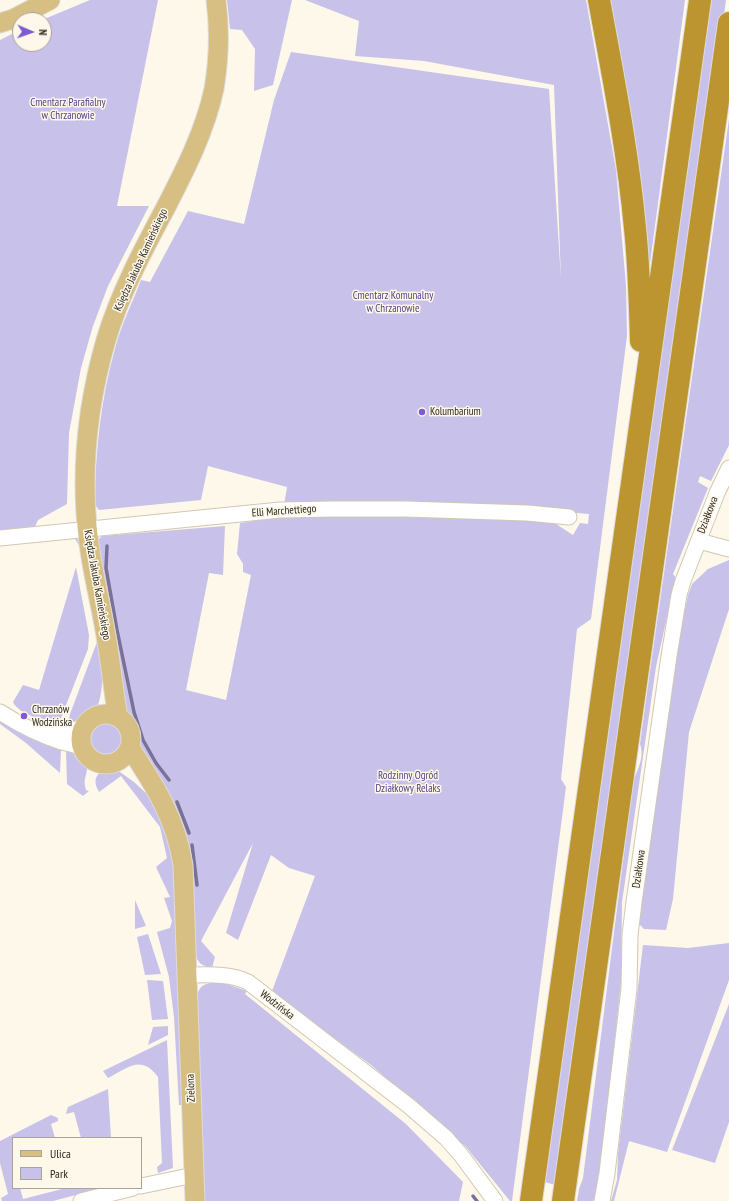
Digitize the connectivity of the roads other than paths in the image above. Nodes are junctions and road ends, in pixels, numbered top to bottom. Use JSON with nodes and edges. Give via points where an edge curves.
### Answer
{"nodes":[{"id":1,"x":50,"y":0,"type":"edge"},
{"id":2,"x":216,"y":0,"type":"edge"},
{"id":3,"x":599,"y":0,"type":"edge"},
{"id":4,"x":700,"y":0,"type":"edge"},
{"id":5,"x":0,"y":23,"type":"edge"},
{"id":6,"x":729,"y":23,"type":"edge"},
{"id":7,"x":642,"y":410,"type":"junction"},
{"id":8,"x":729,"y":468,"type":"edge"},
{"id":9,"x":569,"y":517,"type":"dead end"},
{"id":10,"x":87,"y":529,"type":"junction"},
{"id":11,"x":0,"y":538,"type":"edge"},
{"id":12,"x":699,"y":541,"type":"junction"},
{"id":13,"x":729,"y":549,"type":"edge"},
{"id":14,"x":110,"y":668,"type":"junction"},
{"id":15,"x":0,"y":712,"type":"edge"},
{"id":16,"x":118,"y":717,"type":"junction"},
{"id":17,"x":92,"y":721,"type":"junction"},
{"id":18,"x":38,"y":732,"type":"junction"},
{"id":19,"x":83,"y":748,"type":"junction"},
{"id":20,"x":123,"y":755,"type":"junction"},
{"id":21,"x":187,"y":975,"type":"junction"},
{"id":22,"x":194,"y":1175,"type":"junction"},
{"id":23,"x":142,"y":1186,"type":"edge"},
{"id":24,"x":129,"y":1189,"type":"edge"},
{"id":25,"x":532,"y":1193,"type":"edge"},
{"id":26,"x":564,"y":1196,"type":"edge"},
{"id":27,"x":81,"y":1201,"type":"edge"},
{"id":28,"x":195,"y":1201,"type":"edge"},
{"id":29,"x":495,"y":1201,"type":"edge"},
{"id":30,"x":602,"y":1201,"type":"edge"}],
"edges":[{"from":1,"to":5,"type":"main road","via":[[14,19]]},
{"from":2,"to":10,"type":"main road","name":"Księdza Jakuba Kamieńskiego","via":[[218,58],[214,89],[206,117],[181,177],[124,292],[100,364],[87,436]]},
{"from":3,"to":7,"type":"highway","via":[[628,169],[635,228],[640,293]]},
{"from":4,"to":7,"type":"highway"},
{"from":6,"to":26,"type":"highway"},
{"from":7,"to":25,"type":"highway"},
{"from":8,"to":12,"type":"street","name":"Działkowa"},
{"from":9,"to":10,"type":"street","name":"Elli Marchettiego","via":[[527,513],[332,508],[280,510]]},
{"from":10,"to":11,"type":"street","name":"Elli Marchettiego"},
{"from":10,"to":14,"type":"main road","name":"Księdza Jakuba Kamieńskiego"},
{"from":12,"to":13,"type":"street","name":"Działkowa"},
{"from":12,"to":30,"type":"street","name":"Działkowa","via":[[680,595],[669,656],[630,935],[629,989]]},
{"from":14,"to":16,"type":"main road","name":"Księdza Jakuba Kamieńskiego"},
{"from":14,"to":17,"type":"main road","name":"Księdza Jakuba Kamieńskiego","via":[[105,695]]},
{"from":15,"to":18,"type":"street","via":[[20,725]]},
{"from":16,"to":17,"type":"main road","via":[[110,715]]},
{"from":16,"to":20,"type":"main road","via":[[130,731],[131,741]]},
{"from":17,"to":18,"type":"street","via":[[64,732]]},
{"from":17,"to":19,"type":"main road","via":[[82,737]]},
{"from":18,"to":19,"type":"street"},
{"from":19,"to":20,"type":"main road","via":[[96,762],[107,764]]},
{"from":20,"to":21,"type":"main road","via":[[153,786],[170,817],[177,838],[181,853],[184,891]]},
{"from":21,"to":22,"type":"main road","name":"Zielona"},
{"from":21,"to":29,"type":"street","name":"Wodzińska","via":[[228,976],[248,982],[415,1110],[446,1138]]},
{"from":22,"to":23,"type":"street"},
{"from":22,"to":28,"type":"main road","name":"Zielona"},
{"from":24,"to":27,"type":"street"}]}
